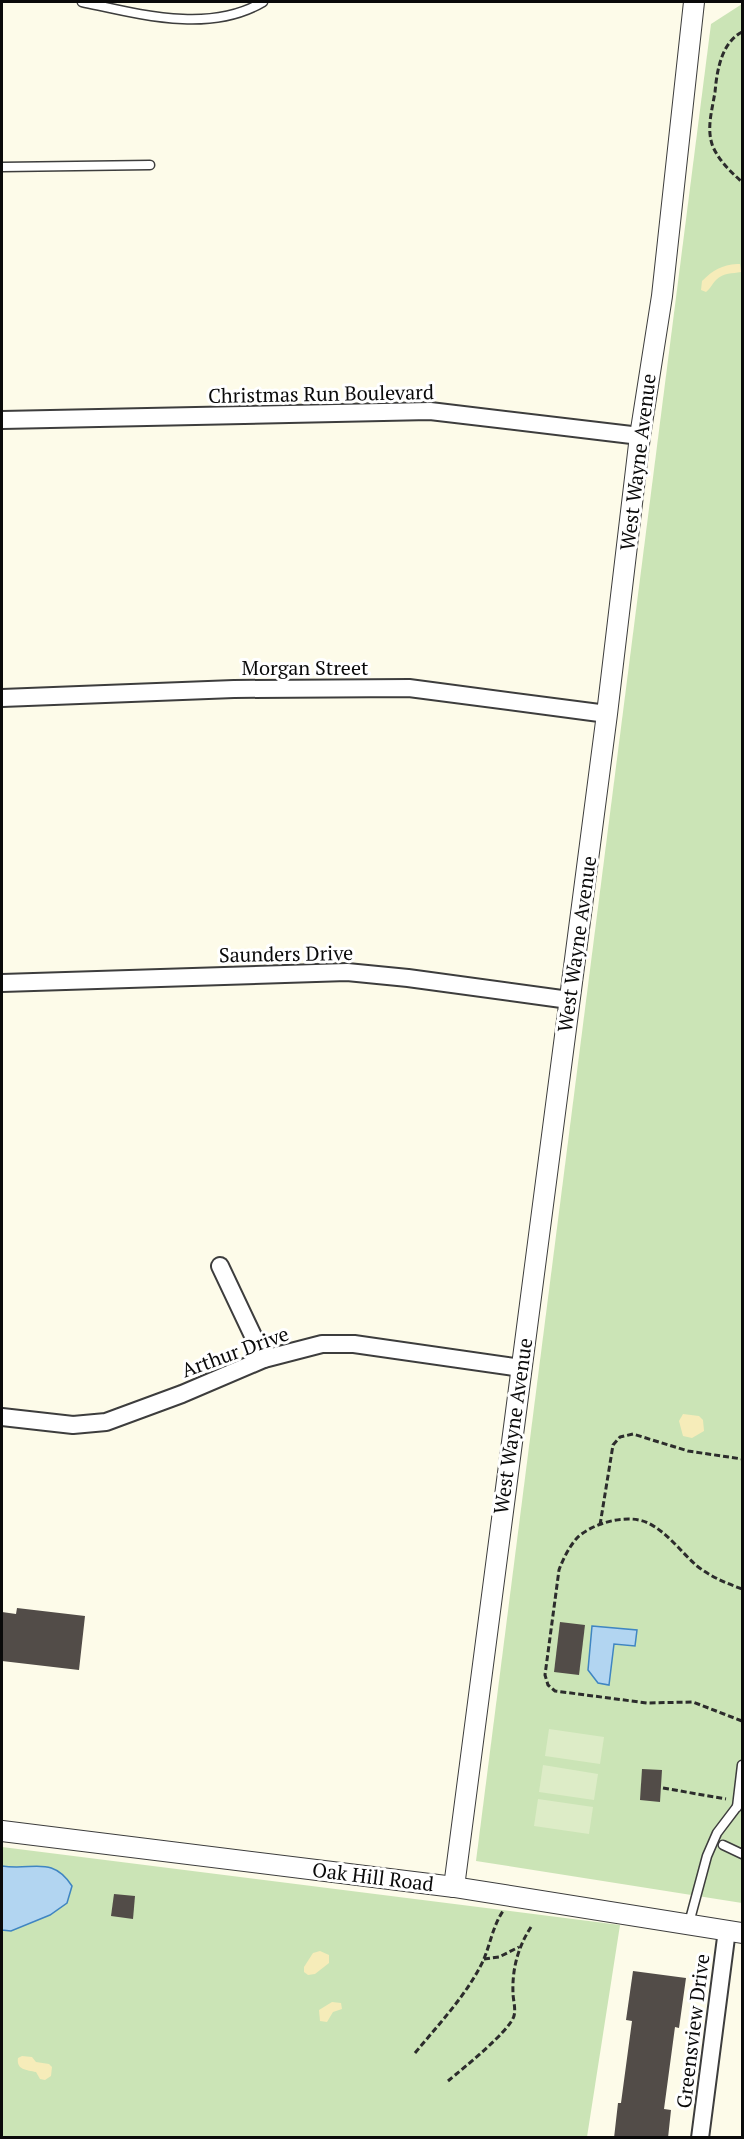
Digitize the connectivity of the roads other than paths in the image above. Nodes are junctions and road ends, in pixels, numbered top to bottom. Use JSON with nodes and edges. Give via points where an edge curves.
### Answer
{"nodes":[{"id":1,"x":82,"y":2,"type":"edge"},
{"id":2,"x":263,"y":2,"type":"edge"},
{"id":3,"x":694,"y":2,"type":"edge"},
{"id":4,"x":150,"y":165,"type":"dead end"},
{"id":5,"x":2,"y":167,"type":"edge"},
{"id":6,"x":2,"y":420,"type":"edge"},
{"id":7,"x":640,"y":436,"type":"junction"},
{"id":8,"x":2,"y":698,"type":"edge"},
{"id":9,"x":607,"y":714,"type":"junction"},
{"id":10,"x":2,"y":983,"type":"edge"},
{"id":11,"x":569,"y":1000,"type":"junction"},
{"id":12,"x":220,"y":1266,"type":"dead end"},
{"id":13,"x":264,"y":1359,"type":"junction"},
{"id":14,"x":521,"y":1368,"type":"junction"},
{"id":15,"x":2,"y":1418,"type":"edge"},
{"id":16,"x":742,"y":1765,"type":"edge"},
{"id":17,"x":740,"y":1804,"type":"edge"},
{"id":18,"x":2,"y":1831,"type":"edge"},
{"id":19,"x":723,"y":1845,"type":"dead end"},
{"id":20,"x":742,"y":1854,"type":"edge"},
{"id":21,"x":454,"y":1887,"type":"junction"},
{"id":22,"x":689,"y":1923,"type":"junction"},
{"id":23,"x":735,"y":1932,"type":"edge"},
{"id":24,"x":700,"y":2138,"type":"edge"}],
"edges":[{"from":1,"to":2,"type":"lane","via":[[119,11],[201,19],[231,15]]},
{"from":3,"to":7,"type":"street","name":"West Wayne Avenue","via":[[662,296]]},
{"from":4,"to":5,"type":"lane"},
{"from":6,"to":7,"type":"street","name":"Christmas Run Boulevard","via":[[430,411]]},
{"from":7,"to":9,"type":"street","name":"West Wayne Avenue"},
{"from":8,"to":9,"type":"street","name":"Morgan Street","via":[[234,689],[409,688]]},
{"from":9,"to":11,"type":"street","name":"West Wayne Avenue"},
{"from":10,"to":11,"type":"street","name":"Saunders Drive","via":[[347,972]]},
{"from":11,"to":14,"type":"street","name":"West Wayne Avenue"},
{"from":12,"to":13,"type":"street"},
{"from":13,"to":14,"type":"street","name":"Arthur Drive","via":[[322,1344],[354,1344]]},
{"from":13,"to":15,"type":"street","name":"Arthur Drive","via":[[106,1422],[73,1425]]},
{"from":14,"to":21,"type":"street","name":"West Wayne Avenue"},
{"from":16,"to":17,"type":"lane"},
{"from":17,"to":22,"type":"lane","via":[[717,1833],[706,1856]]},
{"from":18,"to":21,"type":"street","name":"Oak Hill Road"},
{"from":19,"to":20,"type":"lane"},
{"from":21,"to":22,"type":"street","name":"Oak Hill Road"},
{"from":22,"to":23,"type":"street","name":"Oak Hill Road"},
{"from":23,"to":24,"type":"street","name":"Greensview Drive"}]}
